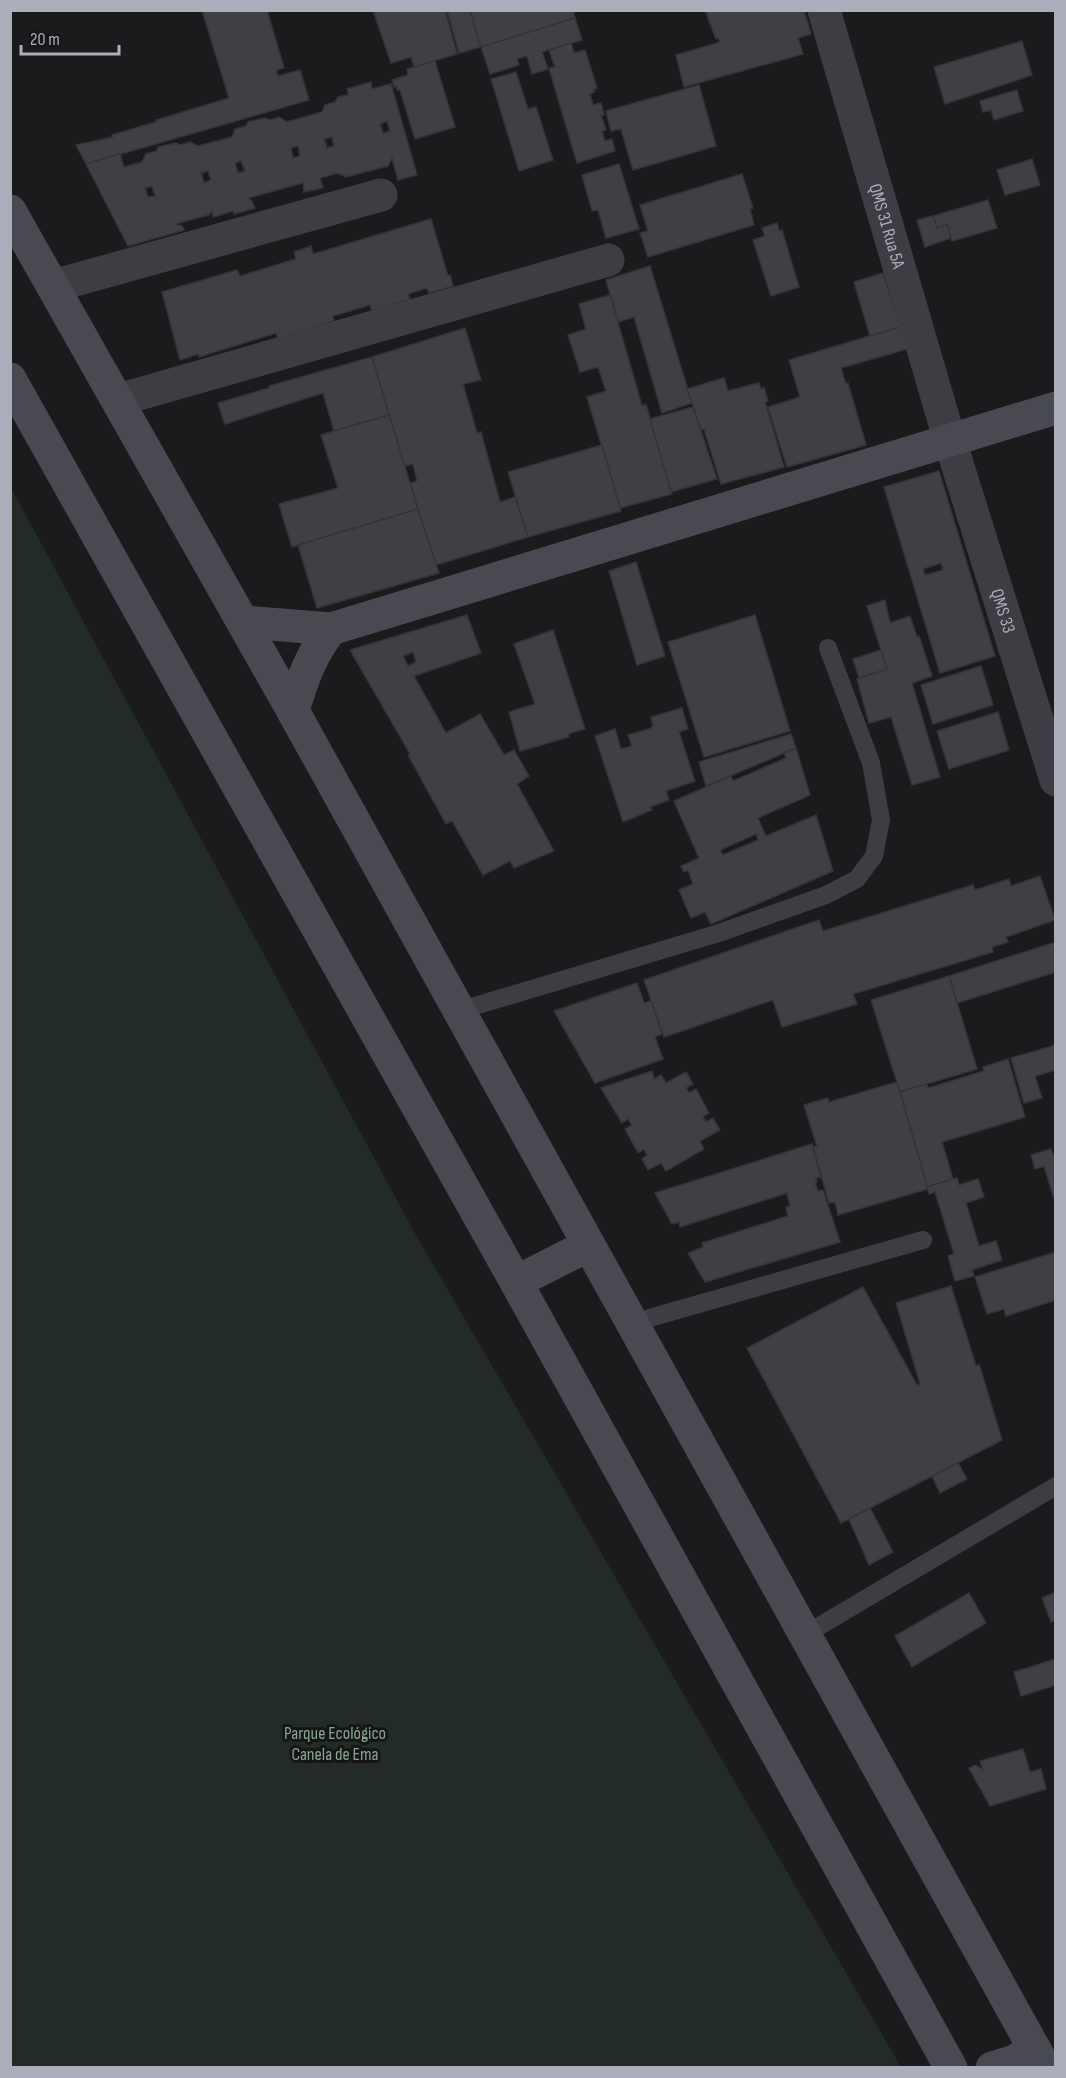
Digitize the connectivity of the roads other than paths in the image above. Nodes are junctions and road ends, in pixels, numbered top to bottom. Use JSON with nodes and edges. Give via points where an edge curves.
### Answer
{"nodes":[{"id":1,"x":824,"y":10,"type":"edge"},
{"id":2,"x":381,"y":195,"type":"dead end"},
{"id":3,"x":10,"y":211,"type":"edge"},
{"id":4,"x":608,"y":260,"type":"dead end"},
{"id":5,"x":53,"y":286,"type":"junction"},
{"id":6,"x":10,"y":379,"type":"edge"},
{"id":7,"x":118,"y":400,"type":"junction"},
{"id":8,"x":1056,"y":408,"type":"edge"},
{"id":9,"x":950,"y":441,"type":"junction"},
{"id":10,"x":244,"y":622,"type":"junction"},
{"id":11,"x":331,"y":629,"type":"junction"},
{"id":12,"x":828,"y":648,"type":"dead end"},
{"id":13,"x":293,"y":711,"type":"junction"},
{"id":14,"x":1056,"y":780,"type":"edge"},
{"id":15,"x":458,"y":1011,"type":"junction"},
{"id":16,"x":923,"y":1240,"type":"dead end"},
{"id":17,"x":589,"y":1245,"type":"junction"},
{"id":18,"x":516,"y":1282,"type":"junction"},
{"id":19,"x":632,"y":1323,"type":"junction"},
{"id":20,"x":1056,"y":1486,"type":"edge"},
{"id":21,"x":806,"y":1634,"type":"junction"},
{"id":22,"x":1039,"y":2057,"type":"edge"},
{"id":23,"x":951,"y":2067,"type":"edge"},
{"id":24,"x":992,"y":2067,"type":"edge"}],
"edges":[{"from":1,"to":9,"type":"street","name":"QMS 31 Rua 5A"},
{"from":2,"to":5,"type":"street"},
{"from":3,"to":5,"type":"main road"},
{"from":4,"to":7,"type":"street"},
{"from":5,"to":7,"type":"main road"},
{"from":6,"to":18,"type":"main road"},
{"from":7,"to":10,"type":"main road"},
{"from":8,"to":9,"type":"main road"},
{"from":9,"to":11,"type":"main road"},
{"from":9,"to":14,"type":"street","name":"QMS 33"},
{"from":10,"to":11,"type":"main road"},
{"from":10,"to":13,"type":"main road"},
{"from":11,"to":13,"type":"main road","via":[[305,672]]},
{"from":12,"to":15,"type":"lane","via":[[871,763],[881,820],[874,856],[857,879],[826,895],[719,933]]},
{"from":13,"to":15,"type":"main road"},
{"from":15,"to":17,"type":"main road"},
{"from":16,"to":19,"type":"lane"},
{"from":17,"to":18,"type":"main road"},
{"from":17,"to":19,"type":"main road"},
{"from":18,"to":23,"type":"main road"},
{"from":19,"to":21,"type":"main road"},
{"from":20,"to":21,"type":"lane"},
{"from":21,"to":22,"type":"main road"},
{"from":22,"to":24,"type":"main road"}]}
